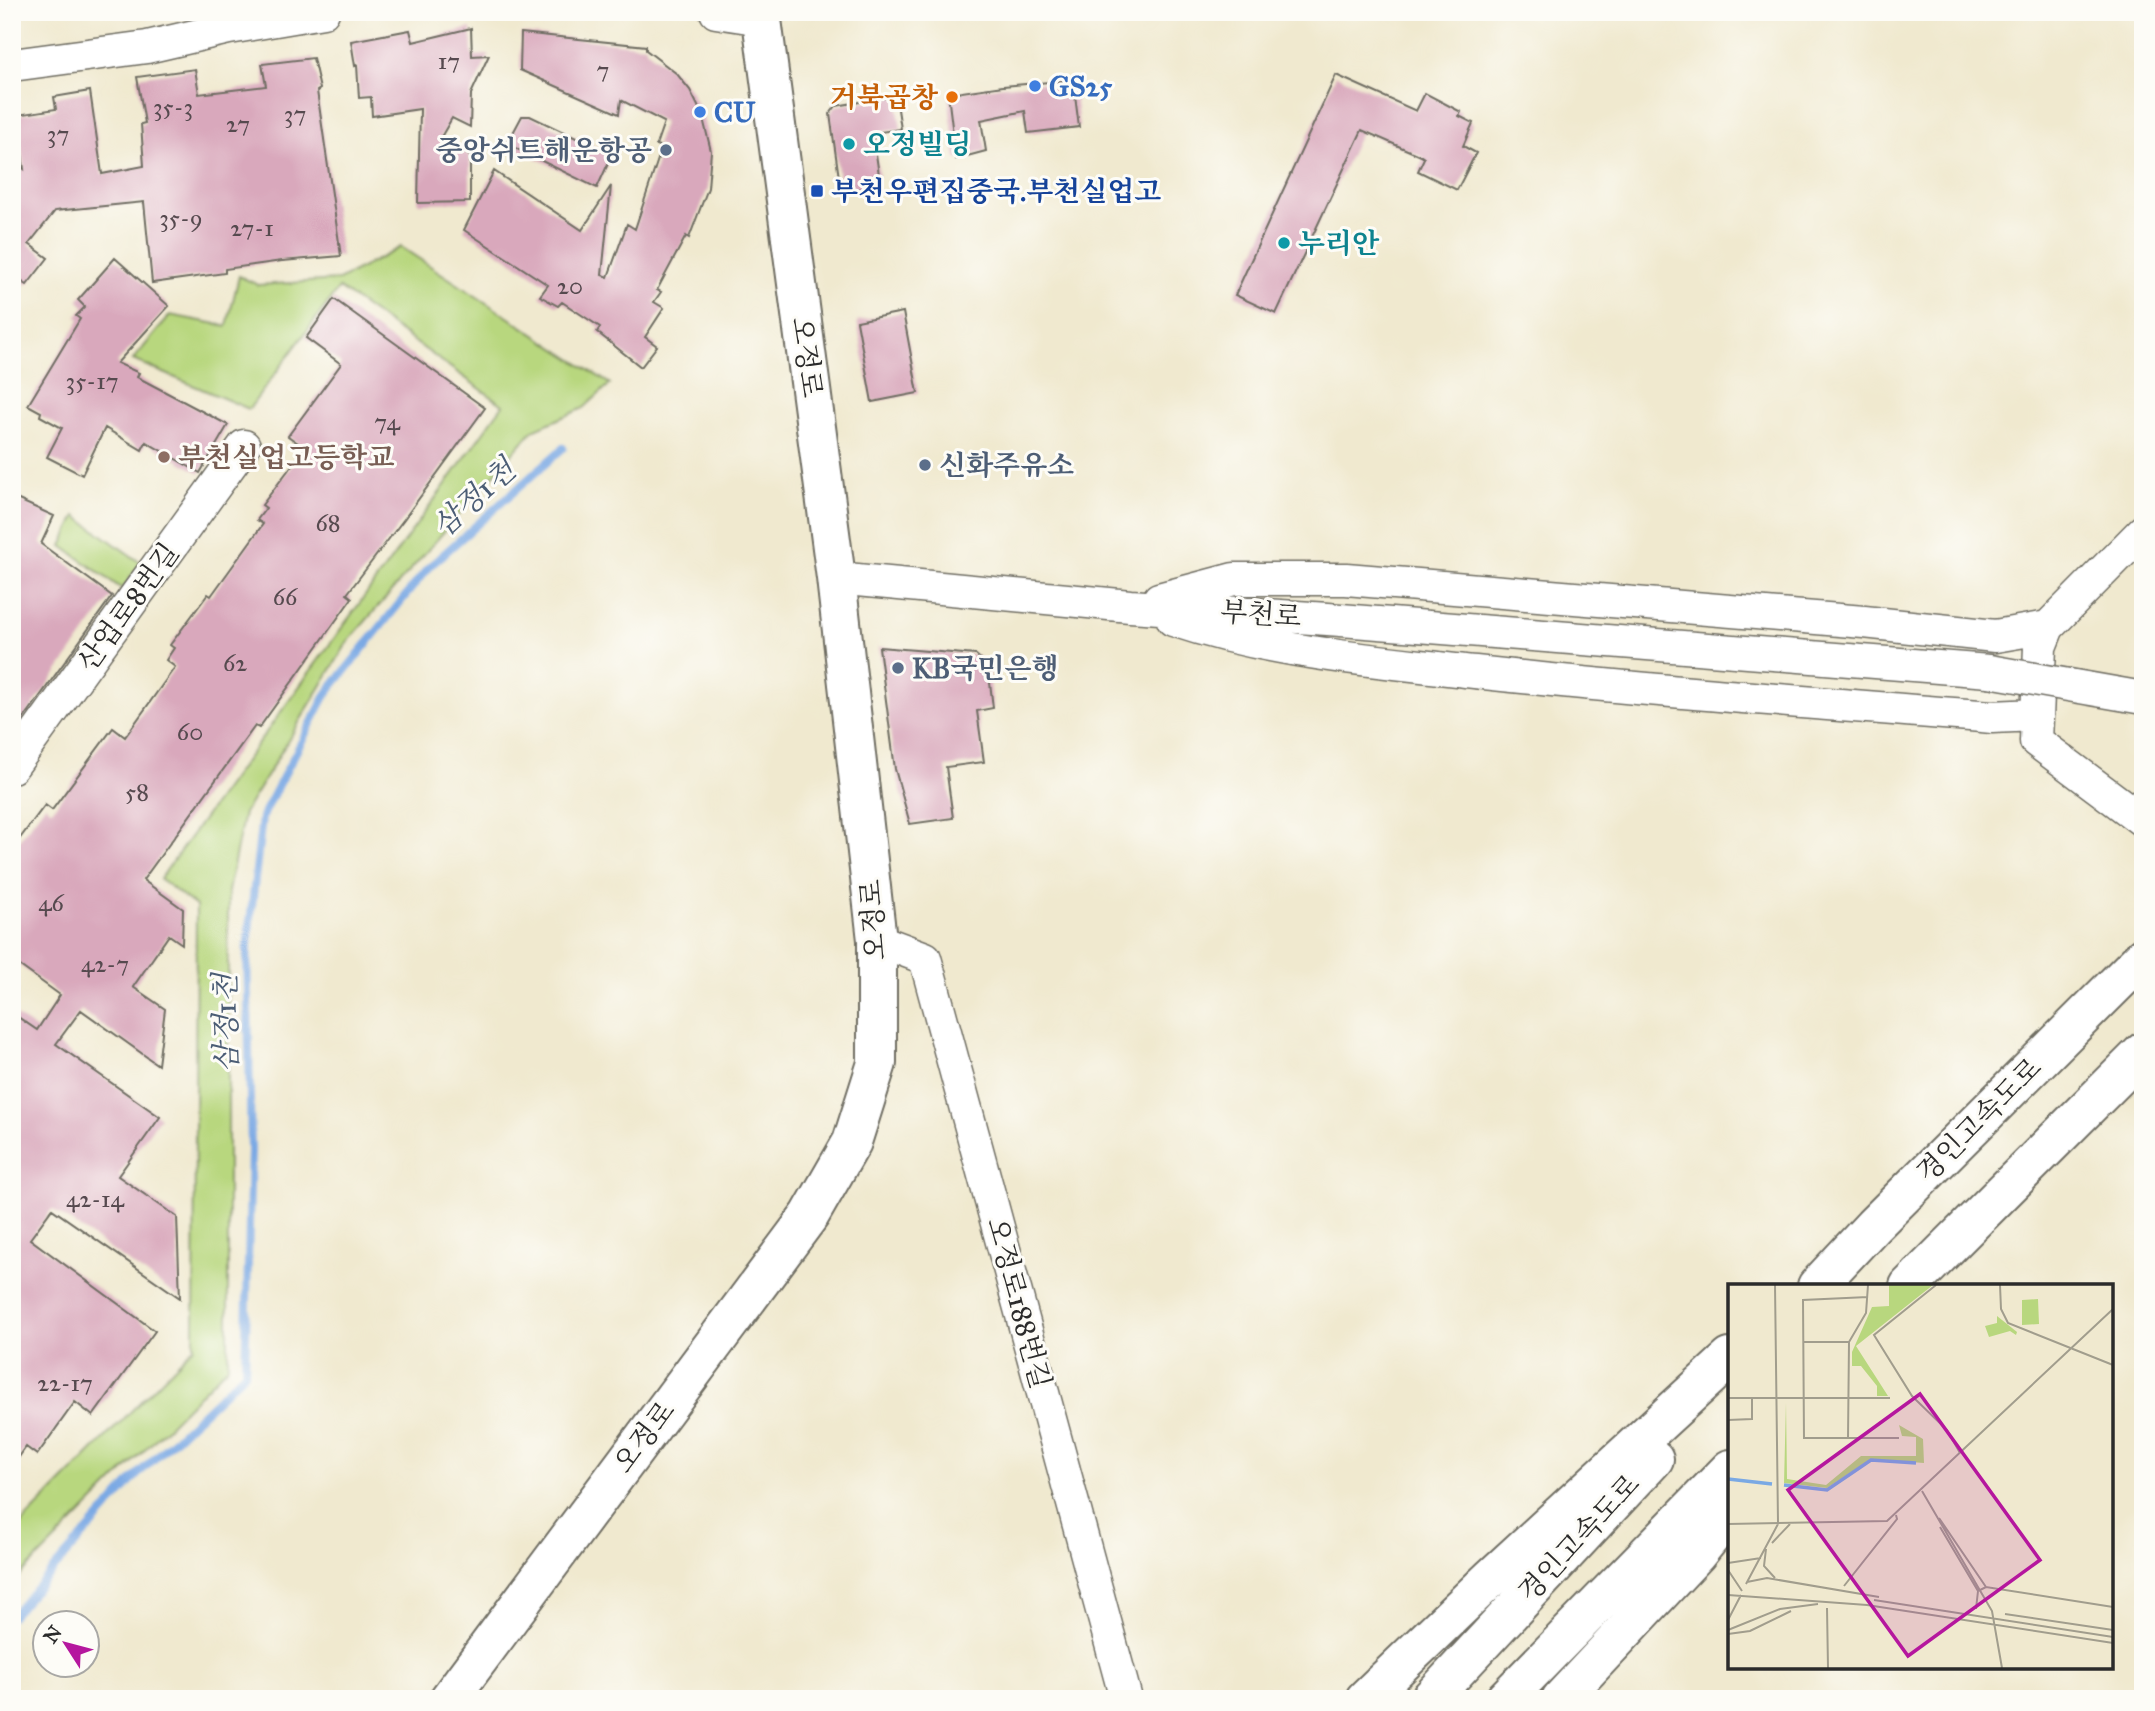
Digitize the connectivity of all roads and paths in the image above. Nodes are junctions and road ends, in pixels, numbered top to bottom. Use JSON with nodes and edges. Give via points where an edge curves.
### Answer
{"nodes":[{"id":1,"x":323,"y":12,"type":"edge"},
{"id":2,"x":716,"y":12,"type":"edge"},
{"id":3,"x":761,"y":16,"type":"edge"},
{"id":4,"x":12,"y":65,"type":"edge"},
{"id":5,"x":244,"y":446,"type":"dead end"},
{"id":6,"x":2143,"y":531,"type":"edge"},
{"id":7,"x":836,"y":578,"type":"junction"},
{"id":8,"x":1130,"y":606,"type":"junction"},
{"id":9,"x":2048,"y":626,"type":"junction"},
{"id":10,"x":2143,"y":698,"type":"edge"},
{"id":11,"x":2036,"y":728,"type":"junction"},
{"id":12,"x":12,"y":767,"type":"edge"},
{"id":13,"x":2143,"y":821,"type":"edge"},
{"id":14,"x":877,"y":940,"type":"junction"},
{"id":15,"x":2143,"y":957,"type":"edge"},
{"id":16,"x":2143,"y":1052,"type":"edge"},
{"id":17,"x":1873,"y":1226,"type":"junction"},
{"id":18,"x":1917,"y":1279,"type":"edge"},
{"id":19,"x":1810,"y":1284,"type":"edge"},
{"id":20,"x":1819,"y":1284,"type":"edge"},
{"id":21,"x":1728,"y":1360,"type":"edge"},
{"id":22,"x":1728,"y":1380,"type":"edge"},
{"id":23,"x":1728,"y":1471,"type":"edge"},
{"id":24,"x":1728,"y":1515,"type":"edge"},
{"id":25,"x":449,"y":1699,"type":"edge"},
{"id":26,"x":1126,"y":1699,"type":"edge"},
{"id":27,"x":1365,"y":1699,"type":"edge"},
{"id":28,"x":1430,"y":1699,"type":"edge"},
{"id":29,"x":1505,"y":1699,"type":"edge"},
{"id":30,"x":1561,"y":1699,"type":"edge"}],
"edges":[{"from":1,"to":4,"type":"street","via":[[147,47]]},
{"from":2,"to":3,"type":"street"},
{"from":3,"to":7,"type":"main road","name":"오정로"},
{"from":5,"to":12,"type":"street","name":"산업로8번길"},
{"from":6,"to":9,"type":"street"},
{"from":7,"to":8,"type":"street","name":"부천로"},
{"from":7,"to":14,"type":"main road","name":"오정로"},
{"from":8,"to":9,"type":"street","via":[[1234,579],[1346,579],[1995,636]]},
{"from":8,"to":10,"type":"street","name":"부천로","bridge":true,"via":[[1989,671]]},
{"from":8,"to":11,"type":"street","via":[[1211,633],[1310,654],[1564,681],[1992,717]]},
{"from":9,"to":11,"type":"street","via":[[2040,647]]},
{"from":11,"to":13,"type":"street"},
{"from":14,"to":25,"type":"main road","name":"오정로","via":[[877,1063],[852,1142],[810,1215]]},
{"from":14,"to":26,"type":"street","name":"오정로188번길","via":[[925,958]]},
{"from":15,"to":17,"type":"main road","name":"경인고속도로"},
{"from":16,"to":18,"type":"main road"},
{"from":17,"to":19,"type":"main road"},
{"from":17,"to":20,"type":"main road","name":"경인고속도로"},
{"from":21,"to":27,"type":"main road"},
{"from":22,"to":28,"type":"main road","name":"경인고속도로"},
{"from":23,"to":29,"type":"main road","name":"경인고속도로"},
{"from":24,"to":30,"type":"main road"}]}
